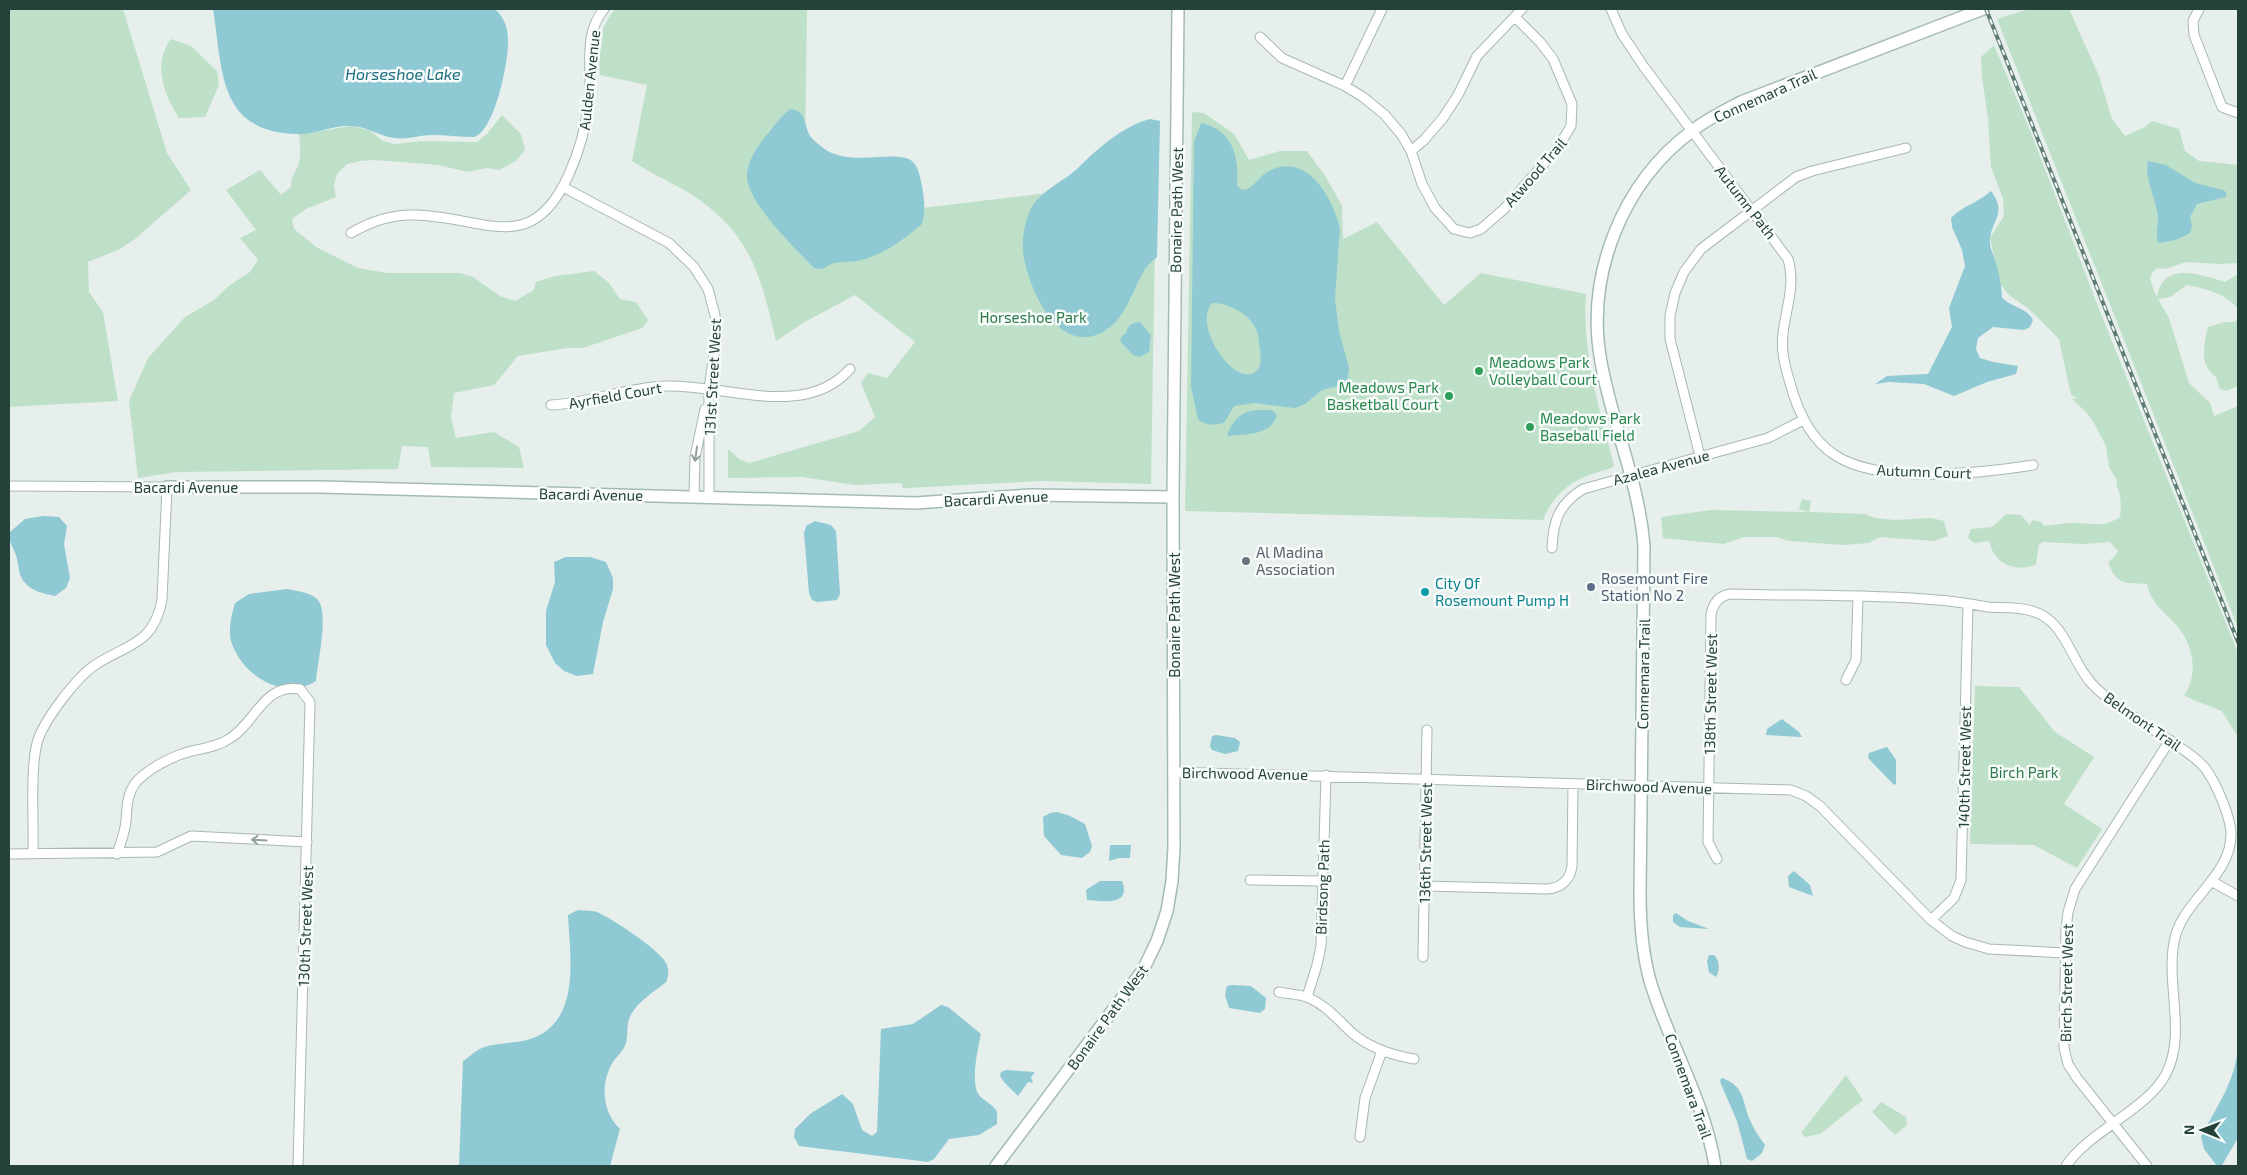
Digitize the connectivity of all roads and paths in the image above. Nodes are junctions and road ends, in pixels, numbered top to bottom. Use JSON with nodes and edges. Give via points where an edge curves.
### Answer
{"nodes":[{"id":1,"x":604,"y":9,"type":"edge"},
{"id":2,"x":1178,"y":9,"type":"edge"},
{"id":3,"x":1382,"y":9,"type":"edge"},
{"id":4,"x":1522,"y":9,"type":"edge"},
{"id":5,"x":1610,"y":9,"type":"edge"},
{"id":6,"x":1983,"y":9,"type":"edge"},
{"id":7,"x":2200,"y":9,"type":"edge"},
{"id":8,"x":1514,"y":17,"type":"junction"},
{"id":9,"x":1260,"y":37,"type":"dead end"},
{"id":10,"x":1346,"y":86,"type":"junction"},
{"id":11,"x":2238,"y":113,"type":"edge"},
{"id":12,"x":1692,"y":131,"type":"junction"},
{"id":13,"x":1906,"y":148,"type":"dead end"},
{"id":14,"x":1410,"y":151,"type":"junction"},
{"id":15,"x":563,"y":187,"type":"junction"},
{"id":16,"x":1752,"y":210,"type":"junction"},
{"id":17,"x":351,"y":233,"type":"dead end"},
{"id":18,"x":850,"y":369,"type":"dead end"},
{"id":19,"x":709,"y":389,"type":"junction"},
{"id":20,"x":551,"y":405,"type":"dead end"},
{"id":21,"x":1803,"y":420,"type":"junction"},
{"id":22,"x":1700,"y":456,"type":"junction"},
{"id":23,"x":2033,"y":465,"type":"dead end"},
{"id":24,"x":1631,"y":475,"type":"junction"},
{"id":25,"x":9,"y":486,"type":"edge"},
{"id":26,"x":167,"y":487,"type":"junction"},
{"id":27,"x":694,"y":497,"type":"junction"},
{"id":28,"x":709,"y":497,"type":"junction"},
{"id":29,"x":1173,"y":497,"type":"junction"},
{"id":30,"x":1552,"y":548,"type":"dead end"},
{"id":31,"x":1858,"y":597,"type":"junction"},
{"id":32,"x":1715,"y":602,"type":"joint"},
{"id":33,"x":1968,"y":604,"type":"junction"},
{"id":34,"x":1846,"y":680,"type":"dead end"},
{"id":35,"x":1427,"y":730,"type":"dead end"},
{"id":36,"x":2170,"y":740,"type":"junction"},
{"id":37,"x":1173,"y":772,"type":"junction"},
{"id":38,"x":1326,"y":775,"type":"junction"},
{"id":39,"x":1426,"y":780,"type":"junction"},
{"id":40,"x":1573,"y":784,"type":"junction"},
{"id":41,"x":1641,"y":786,"type":"junction"},
{"id":42,"x":1708,"y":787,"type":"junction"},
{"id":43,"x":307,"y":842,"type":"junction"},
{"id":44,"x":34,"y":853,"type":"junction"},
{"id":45,"x":9,"y":854,"type":"edge"},
{"id":46,"x":117,"y":854,"type":"junction"},
{"id":47,"x":1717,"y":859,"type":"dead end"},
{"id":48,"x":1250,"y":880,"type":"dead end"},
{"id":49,"x":1322,"y":881,"type":"junction"},
{"id":50,"x":2211,"y":881,"type":"junction"},
{"id":51,"x":1423,"y":886,"type":"junction"},
{"id":52,"x":2238,"y":896,"type":"edge"},
{"id":53,"x":1931,"y":920,"type":"junction"},
{"id":54,"x":2066,"y":953,"type":"junction"},
{"id":55,"x":1423,"y":957,"type":"dead end"},
{"id":56,"x":1278,"y":992,"type":"dead end"},
{"id":57,"x":1307,"y":997,"type":"junction"},
{"id":58,"x":1382,"y":1051,"type":"junction"},
{"id":59,"x":1414,"y":1060,"type":"dead end"},
{"id":60,"x":2114,"y":1124,"type":"junction"},
{"id":61,"x":1360,"y":1137,"type":"dead end"},
{"id":62,"x":298,"y":1166,"type":"edge"},
{"id":63,"x":996,"y":1166,"type":"edge"},
{"id":64,"x":1715,"y":1166,"type":"edge"},
{"id":65,"x":2066,"y":1166,"type":"edge"},
{"id":66,"x":2147,"y":1166,"type":"edge"}],
"edges":[{"from":1,"to":15,"type":"street","name":"Aulden Avenue","via":[[591,37],[591,80],[586,122],[580,147]]},
{"from":2,"to":29,"type":"street","name":"Bonaire Path West"},
{"from":3,"to":10,"type":"street"},
{"from":4,"to":8,"type":"street"},
{"from":5,"to":12,"type":"street","name":"Autumn Path","via":[[1631,49]]},
{"from":6,"to":12,"type":"street","name":"Connemara Trail","via":[[1741,102]]},
{"from":7,"to":11,"type":"street","via":[[2193,21],[2194,35],[2222,107]]},
{"from":8,"to":14,"type":"street","via":[[1477,56],[1443,118]]},
{"from":8,"to":14,"type":"street","name":"Atwood Trail","via":[[1553,59],[1572,104],[1571,126],[1558,149],[1504,209],[1481,229],[1470,233],[1449,225],[1430,201]]},
{"from":9,"to":10,"type":"street","via":[[1282,58]]},
{"from":10,"to":14,"type":"street","via":[[1385,115]]},
{"from":12,"to":16,"type":"street","name":"Autumn Path"},
{"from":12,"to":24,"type":"street","name":"Connemara Trail","via":[[1657,163],[1637,190],[1619,222],[1602,270],[1597,317],[1599,352]]},
{"from":13,"to":16,"type":"street","via":[[1803,174]]},
{"from":15,"to":17,"type":"street","name":"Aulden Avenue","via":[[543,213],[520,225],[499,227],[405,215],[377,221]]},
{"from":15,"to":19,"type":"street","name":"131st Street West","via":[[668,243],[694,267],[708,290],[716,315]]},
{"from":16,"to":21,"type":"street","name":"Autumn Path","via":[[1784,252],[1790,267],[1792,282],[1783,353]]},
{"from":16,"to":22,"type":"street","via":[[1694,257],[1679,282],[1672,305],[1669,328],[1672,353]]},
{"from":18,"to":19,"type":"street","name":"Ayrfield Court","via":[[840,380],[792,396],[758,396]]},
{"from":19,"to":20,"type":"street","name":"Ayrfield Court","via":[[651,387],[589,401]]},
{"from":19,"to":27,"type":"street","one_way":true,"via":[[695,456]]},
{"from":19,"to":28,"type":"street","name":"131st Street West"},
{"from":21,"to":22,"type":"street","name":"Azalea Avenue","via":[[1772,436]]},
{"from":21,"to":23,"type":"street","name":"Autumn Court","via":[[1832,452],[1849,463],[1870,470],[1966,474]]},
{"from":22,"to":24,"type":"street","name":"Azalea Avenue"},
{"from":24,"to":30,"type":"street","name":"Azalea Avenue","via":[[1587,487],[1574,495],[1556,519]]},
{"from":24,"to":41,"type":"street","name":"Connemara Trail","via":[[1644,546]]},
{"from":25,"to":26,"type":"street","name":"Bacardi Avenue"},
{"from":26,"to":27,"type":"street","name":"Bacardi Avenue","via":[[320,487]]},
{"from":26,"to":44,"type":"street","via":[[159,615],[141,640],[95,665],[79,678],[44,726],[34,759]]},
{"from":27,"to":28,"type":"street","name":"Bacardi Avenue"},
{"from":28,"to":29,"type":"street","name":"Bacardi Avenue","via":[[916,503],[1030,495]]},
{"from":29,"to":37,"type":"street","name":"Bonaire Path West"},
{"from":31,"to":32,"type":"street","name":"Belmont Trail","via":[[1730,594]]},
{"from":31,"to":33,"type":"street","name":"Belmont Trail"},
{"from":31,"to":34,"type":"street","via":[[1856,660]]},
{"from":32,"to":42,"type":"street","name":"138th Street West","via":[[1711,615]]},
{"from":33,"to":36,"type":"street","name":"Belmont Trail","via":[[2028,610],[2048,619],[2059,629],[2080,669],[2095,688]]},
{"from":33,"to":53,"type":"street","name":"140th Street West","via":[[1961,880],[1954,898]]},
{"from":35,"to":39,"type":"street","name":"136th Street West"},
{"from":36,"to":50,"type":"street","name":"Belmont Trail","via":[[2204,767],[2229,820],[2228,852]]},
{"from":36,"to":54,"type":"street","name":"Birch Street West","via":[[2076,889],[2067,918]]},
{"from":37,"to":38,"type":"street","name":"Birchwood Avenue"},
{"from":37,"to":63,"type":"street","name":"Bonaire Path West","via":[[1172,881],[1157,941],[1134,983]]},
{"from":38,"to":39,"type":"street","name":"Birchwood Avenue"},
{"from":38,"to":49,"type":"street","name":"Birdsong Path"},
{"from":39,"to":40,"type":"street","name":"Birchwood Avenue"},
{"from":39,"to":51,"type":"street","name":"136th Street West"},
{"from":40,"to":41,"type":"street","name":"Birchwood Avenue"},
{"from":40,"to":51,"type":"street","via":[[1572,866],[1562,885],[1547,889]]},
{"from":41,"to":42,"type":"street","name":"Birchwood Avenue"},
{"from":41,"to":64,"type":"street","name":"Connemara Trail","via":[[1640,919],[1646,962],[1656,1000],[1703,1116]]},
{"from":42,"to":47,"type":"street","name":"138th Street West","via":[[1708,842]]},
{"from":42,"to":53,"type":"street","name":"Birchwood Avenue","via":[[1782,789],[1806,796],[1820,806]]},
{"from":43,"to":46,"type":"street","one_way":true,"via":[[191,836],[158,852]]},
{"from":43,"to":46,"type":"street","name":"130th Street West","via":[[310,702],[300,689],[282,688],[229,739],[179,755],[150,770],[136,782],[126,802],[125,830]]},
{"from":43,"to":62,"type":"street","name":"130th Street West"},
{"from":44,"to":45,"type":"street"},
{"from":44,"to":46,"type":"street"},
{"from":48,"to":49,"type":"street"},
{"from":49,"to":57,"type":"street","name":"Birdsong Path","via":[[1321,946]]},
{"from":50,"to":52,"type":"street"},
{"from":50,"to":60,"type":"street","name":"Belmont Trail","via":[[2182,919],[2176,934],[2173,953],[2175,1049],[2171,1064],[2159,1085]]},
{"from":51,"to":55,"type":"street","name":"136th Street West"},
{"from":53,"to":54,"type":"street","name":"Birchwood Avenue","via":[[1952,936],[1976,946],[2002,951]]},
{"from":54,"to":60,"type":"street","name":"Birch Street West","via":[[2063,1040],[2068,1064]]},
{"from":56,"to":57,"type":"street"},
{"from":57,"to":58,"type":"street","via":[[1327,1008],[1358,1037]]},
{"from":58,"to":59,"type":"street"},
{"from":58,"to":61,"type":"street","via":[[1365,1098]]},
{"from":60,"to":65,"type":"street","name":"Belmont Trail"},
{"from":60,"to":66,"type":"street","name":"Birch Street West"}]}
